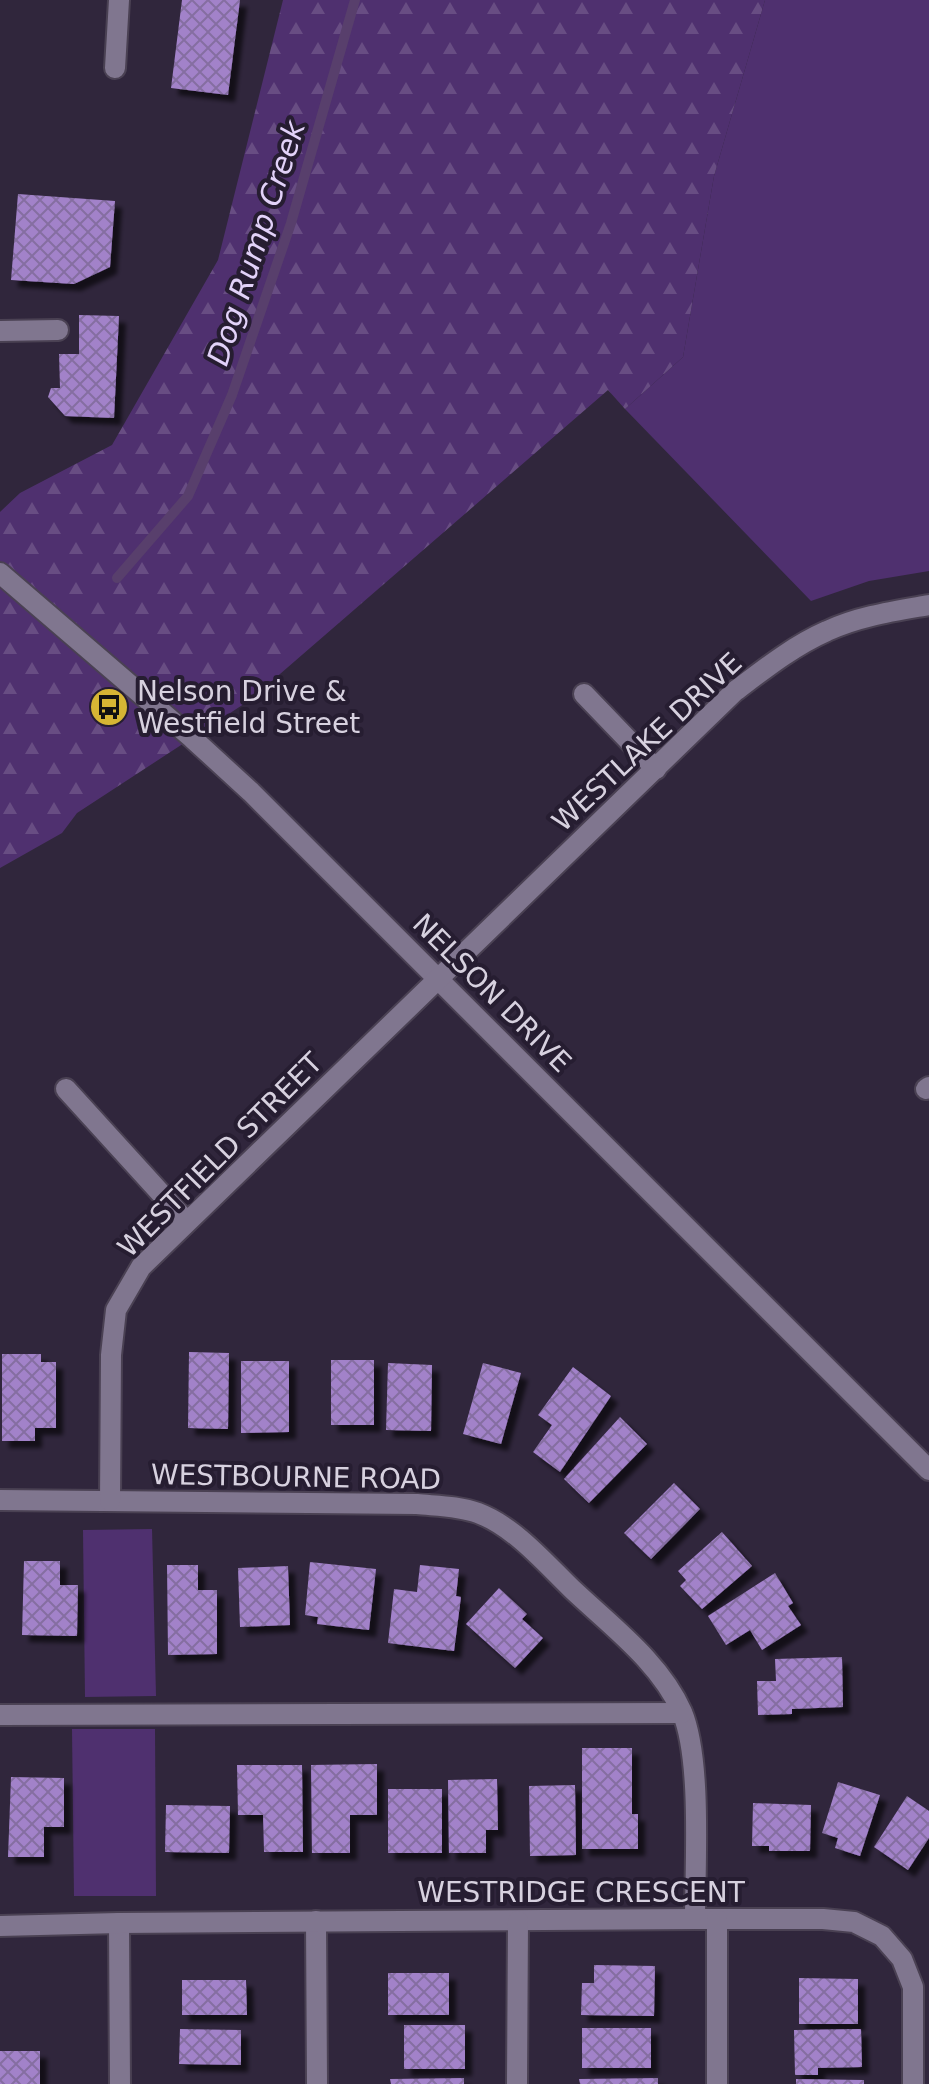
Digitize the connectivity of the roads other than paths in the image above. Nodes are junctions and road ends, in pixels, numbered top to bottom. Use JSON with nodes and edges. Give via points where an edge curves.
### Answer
{"nodes":[{"id":1,"x":119,"y":0,"type":"edge"},
{"id":2,"x":115,"y":68,"type":"dead end"},
{"id":3,"x":58,"y":330,"type":"dead end"},
{"id":4,"x":0,"y":331,"type":"edge"},
{"id":5,"x":0,"y":573,"type":"edge"},
{"id":6,"x":929,"y":605,"type":"edge"},
{"id":7,"x":584,"y":694,"type":"dead end"},
{"id":8,"x":656,"y":769,"type":"junction"},
{"id":9,"x":439,"y":979,"type":"junction"},
{"id":10,"x":66,"y":1089,"type":"dead end"},
{"id":11,"x":186,"y":1221,"type":"junction"},
{"id":12,"x":929,"y":1470,"type":"edge"},
{"id":13,"x":0,"y":1500,"type":"edge"},
{"id":14,"x":110,"y":1501,"type":"junction"},
{"id":15,"x":682,"y":1713,"type":"junction"},
{"id":16,"x":0,"y":1715,"type":"edge"},
{"id":17,"x":695,"y":1919,"type":"junction"},
{"id":18,"x":717,"y":1919,"type":"junction"},
{"id":19,"x":316,"y":1921,"type":"junction"},
{"id":20,"x":518,"y":1921,"type":"junction"},
{"id":21,"x":119,"y":1923,"type":"junction"},
{"id":22,"x":0,"y":1926,"type":"edge"},
{"id":23,"x":120,"y":2084,"type":"edge"},
{"id":24,"x":317,"y":2084,"type":"edge"},
{"id":25,"x":517,"y":2084,"type":"edge"},
{"id":26,"x":717,"y":2084,"type":"edge"},
{"id":27,"x":913,"y":2084,"type":"edge"}],
"edges":[{"from":1,"to":2,"type":"street"},
{"from":3,"to":4,"type":"street"},
{"from":5,"to":9,"type":"street","name":"NELSON DRIVE","via":[[251,792]]},
{"from":6,"to":8,"type":"street","name":"WESTLAKE DRIVE","via":[[828,630],[779,658],[734,692]]},
{"from":7,"to":8,"type":"street"},
{"from":8,"to":9,"type":"street","name":"WESTLAKE DRIVE"},
{"from":9,"to":11,"type":"street","name":"WESTFIELD STREET"},
{"from":9,"to":12,"type":"street","name":"NELSON DRIVE"},
{"from":10,"to":11,"type":"street"},
{"from":11,"to":14,"type":"street","name":"WESTFIELD STREET","via":[[141,1267],[116,1310]]},
{"from":13,"to":14,"type":"street","name":"WESTBOURNE ROAD"},
{"from":14,"to":15,"type":"street","name":"WESTBOURNE ROAD","via":[[417,1504],[478,1513],[525,1545],[642,1656]]},
{"from":15,"to":16,"type":"street"},
{"from":15,"to":17,"type":"street","name":"WESTBOURNE ROAD","via":[[694,1771]]},
{"from":17,"to":18,"type":"street","name":"WESTRIDGE CRESCENT"},
{"from":17,"to":20,"type":"street","name":"WESTRIDGE CRESCENT"},
{"from":18,"to":26,"type":"street"},
{"from":18,"to":27,"type":"street","name":"WESTRIDGE CRESCENT","via":[[854,1922],[882,1936],[902,1959],[913,1987]]},
{"from":19,"to":20,"type":"street","name":"WESTRIDGE CRESCENT"},
{"from":19,"to":21,"type":"street","name":"WESTRIDGE CRESCENT"},
{"from":19,"to":24,"type":"street"},
{"from":20,"to":25,"type":"street"},
{"from":21,"to":22,"type":"street","name":"WESTRIDGE CRESCENT"},
{"from":21,"to":23,"type":"street"}]}
